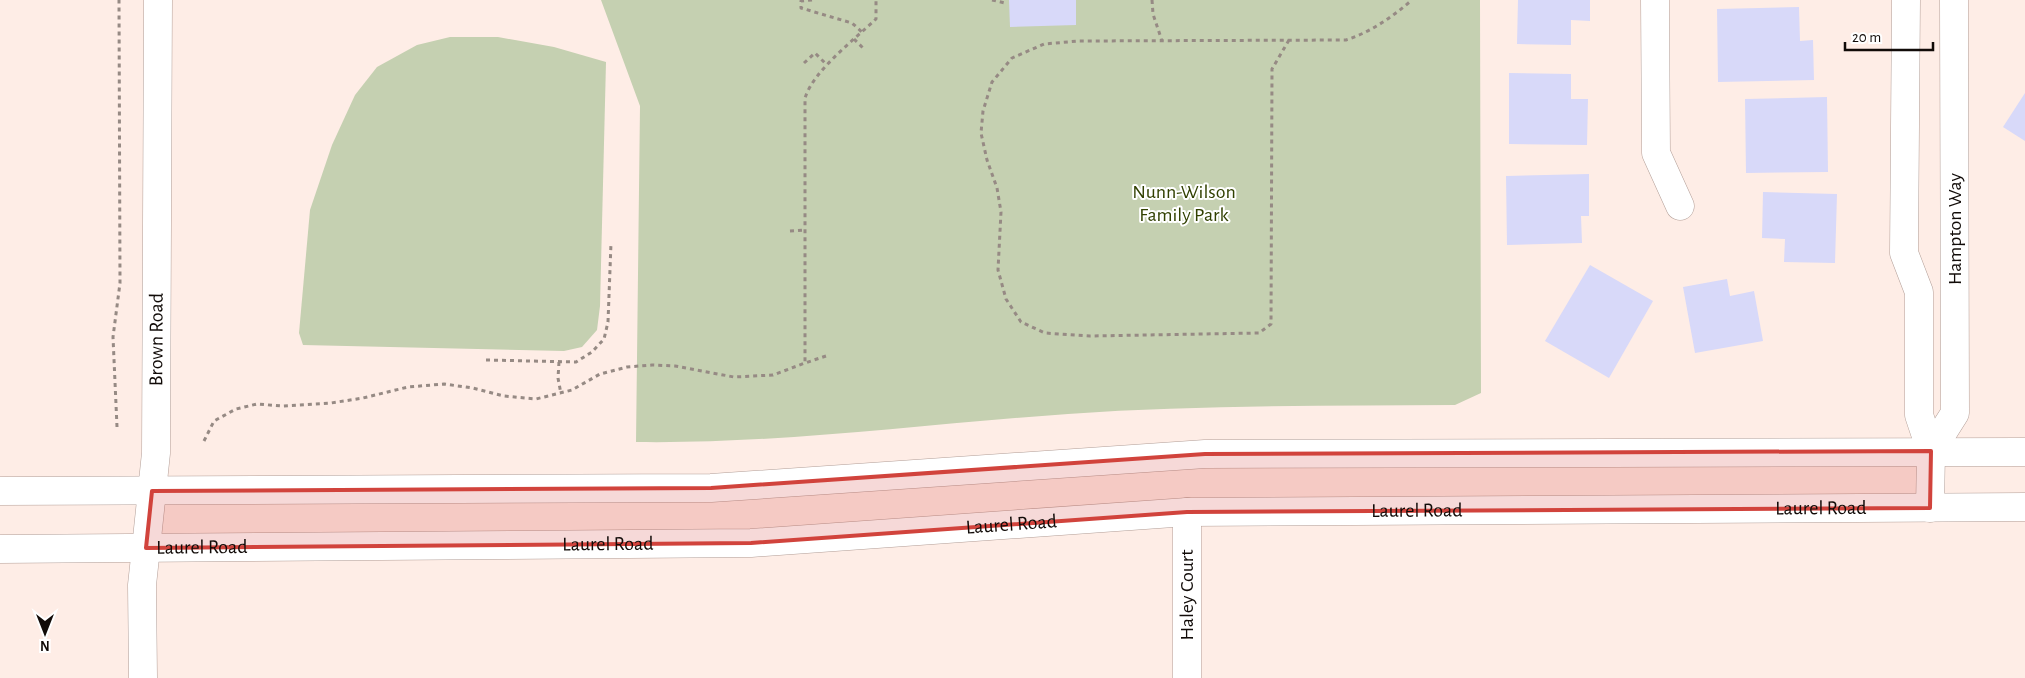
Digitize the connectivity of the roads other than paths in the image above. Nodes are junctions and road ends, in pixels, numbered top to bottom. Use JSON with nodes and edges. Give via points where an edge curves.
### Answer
{"nodes":[{"id":1,"x":158,"y":0,"type":"edge"},
{"id":2,"x":1655,"y":0,"type":"edge"},
{"id":3,"x":1906,"y":0,"type":"edge"},
{"id":4,"x":1954,"y":0,"type":"edge"},
{"id":5,"x":1680,"y":206,"type":"dead end"},
{"id":6,"x":1931,"y":451,"type":"junction"},
{"id":7,"x":2025,"y":452,"type":"edge"},
{"id":8,"x":0,"y":491,"type":"edge"},
{"id":9,"x":152,"y":491,"type":"junction"},
{"id":10,"x":2025,"y":507,"type":"edge"},
{"id":11,"x":1930,"y":508,"type":"junction"},
{"id":12,"x":1187,"y":512,"type":"junction"},
{"id":13,"x":146,"y":548,"type":"junction"},
{"id":14,"x":0,"y":549,"type":"edge"},
{"id":15,"x":143,"y":678,"type":"edge"},
{"id":16,"x":1187,"y":678,"type":"edge"}],
"edges":[{"from":1,"to":9,"type":"main road","name":"Brown Road","via":[[156,452]]},
{"from":2,"to":5,"type":"main road","via":[[1656,153]]},
{"from":3,"to":6,"type":"main road","name":"Hampton Way","via":[[1904,253],[1919,292],[1919,415]]},
{"from":4,"to":6,"type":"main road","name":"Hampton Way","via":[[1955,413]]},
{"from":6,"to":7,"type":"main road"},
{"from":6,"to":9,"type":"main road","via":[[1205,454],[711,488]]},
{"from":6,"to":11,"type":"main road","name":"Hampton Way"},
{"from":8,"to":9,"type":"main road"},
{"from":9,"to":13,"type":"main road","name":"Brown Road"},
{"from":10,"to":11,"type":"main road","name":"Laurel Road"},
{"from":11,"to":12,"type":"main road","name":"Laurel Road"},
{"from":12,"to":13,"type":"main road","name":"Laurel Road","via":[[751,544]]},
{"from":12,"to":16,"type":"main road","name":"Haley Court"},
{"from":13,"to":14,"type":"main road","name":"Laurel Road"},
{"from":13,"to":15,"type":"main road","name":"Brown Road","via":[[142,585]]}]}
